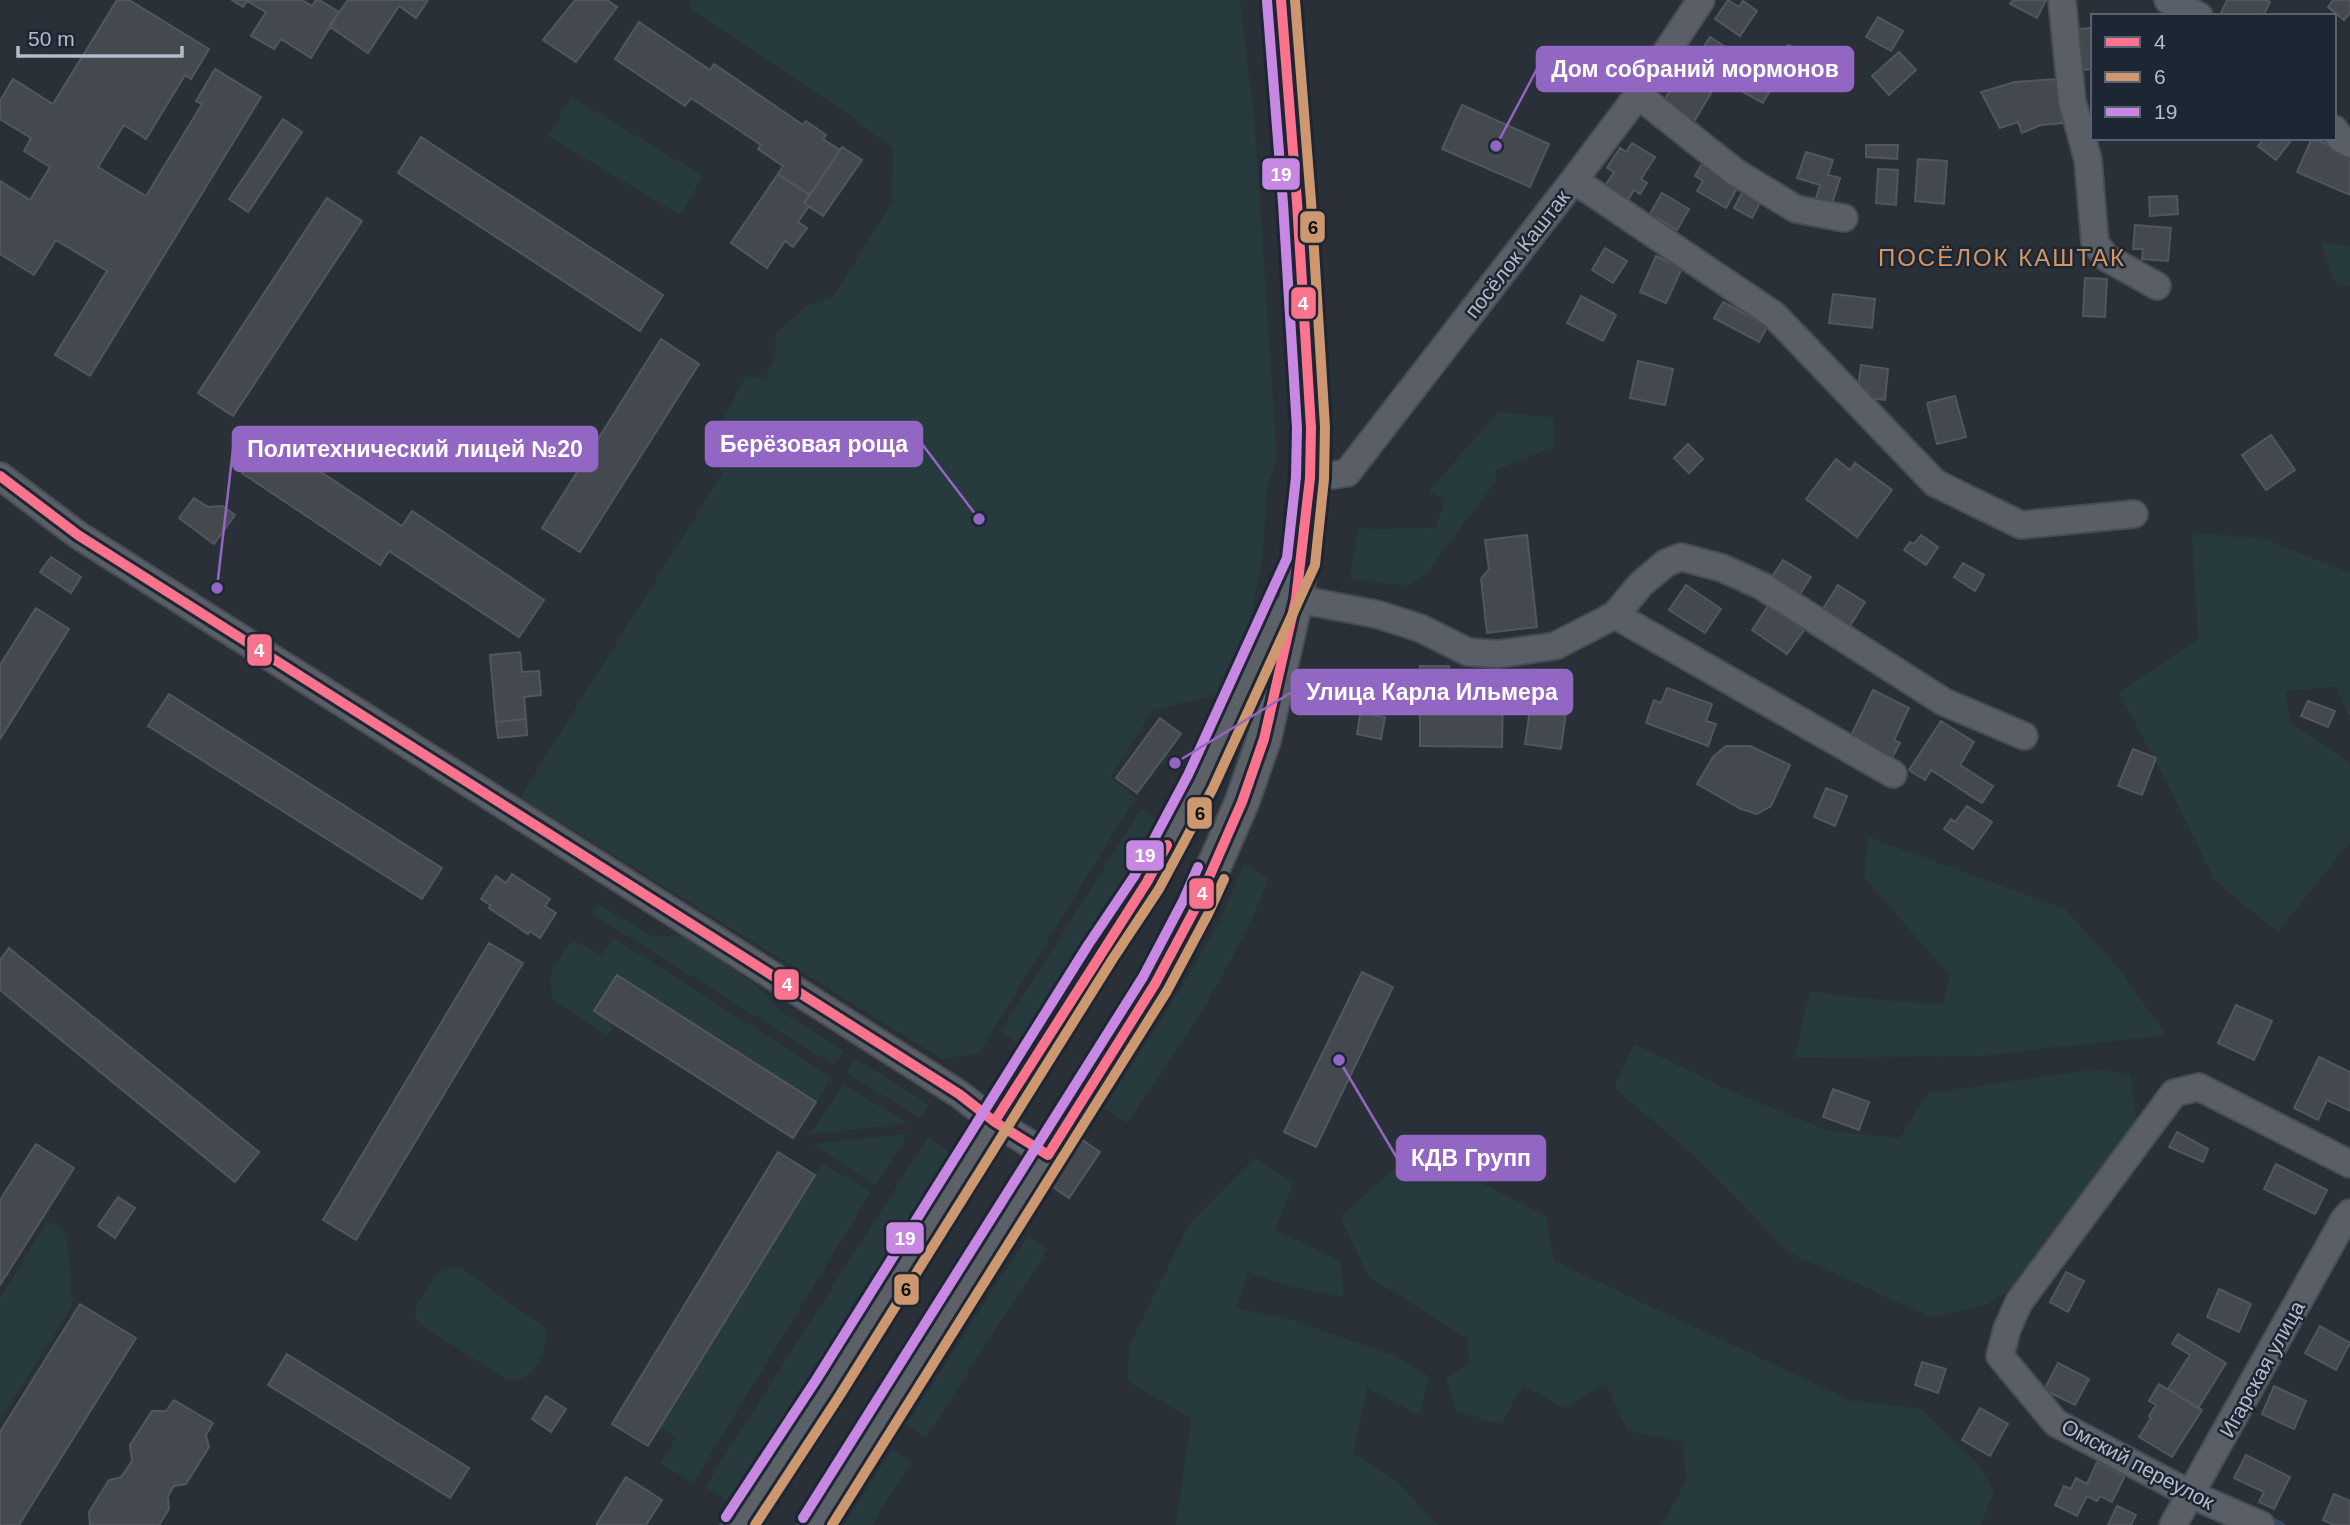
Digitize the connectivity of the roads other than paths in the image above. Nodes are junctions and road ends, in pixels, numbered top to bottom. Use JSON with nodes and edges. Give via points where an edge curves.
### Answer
{"nodes":[{"id":1,"x":1282,"y":0,"type":"edge"},
{"id":2,"x":1701,"y":0,"type":"edge"},
{"id":3,"x":2062,"y":0,"type":"edge"},
{"id":4,"x":2168,"y":0,"type":"edge"},
{"id":5,"x":2195,"y":14,"type":"edge"},
{"id":6,"x":1638,"y":95,"type":"junction"},
{"id":7,"x":2336,"y":132,"type":"edge"},
{"id":8,"x":2350,"y":144,"type":"edge"},
{"id":9,"x":1574,"y":180,"type":"junction"},
{"id":10,"x":1844,"y":218,"type":"dead end"},
{"id":11,"x":2157,"y":286,"type":"dead end"},
{"id":12,"x":0,"y":476,"type":"edge"},
{"id":13,"x":1310,"y":478,"type":"junction"},
{"id":14,"x":2134,"y":514,"type":"dead end"},
{"id":15,"x":1301,"y":562,"type":"junction"},
{"id":16,"x":1296,"y":599,"type":"junction"},
{"id":17,"x":1615,"y":615,"type":"junction"},
{"id":18,"x":2024,"y":736,"type":"dead end"},
{"id":19,"x":1893,"y":774,"type":"dead end"},
{"id":20,"x":995,"y":1122,"type":"junction"},
{"id":21,"x":1048,"y":1155,"type":"junction"},
{"id":22,"x":2350,"y":1164,"type":"edge"},
{"id":23,"x":2350,"y":1213,"type":"edge"},
{"id":24,"x":2192,"y":1495,"type":"junction"},
{"id":25,"x":741,"y":1524,"type":"edge"},
{"id":26,"x":815,"y":1525,"type":"edge"},
{"id":27,"x":2173,"y":1525,"type":"edge"},
{"id":28,"x":2261,"y":1525,"type":"edge"}],
"edges":[{"from":1,"to":13,"type":"main road","via":[[1311,428]]},
{"from":2,"to":6,"type":"street","name":"посёлок Каштак"},
{"from":3,"to":11,"type":"street","via":[[2072,101],[2088,160],[2095,243],[2107,258]]},
{"from":4,"to":5,"type":"street"},
{"from":6,"to":9,"type":"street","name":"посёлок Каштак"},
{"from":6,"to":10,"type":"street","via":[[1735,172],[1796,209]]},
{"from":7,"to":8,"type":"street"},
{"from":9,"to":13,"type":"street","name":"посёлок Каштак","via":[[1347,473]]},
{"from":9,"to":14,"type":"street","via":[[1774,314],[1935,483],[2021,526]]},
{"from":12,"to":20,"type":"street","via":[[78,535],[958,1094]]},
{"from":13,"to":15,"type":"main road"},
{"from":15,"to":16,"type":"main road"},
{"from":15,"to":20,"type":"main road","via":[[1201,781],[1147,882]]},
{"from":16,"to":17,"type":"street","via":[[1376,614],[1420,628],[1468,652],[1498,654],[1555,646]]},
{"from":16,"to":21,"type":"main road","via":[[1264,739],[1196,907],[1155,984]]},
{"from":17,"to":18,"type":"street","via":[[1666,563],[1681,557],[1722,568],[1762,586],[1944,702]]},
{"from":17,"to":19,"type":"street"},
{"from":20,"to":21,"type":"street"},
{"from":20,"to":25,"type":"main road"},
{"from":21,"to":26,"type":"main road"},
{"from":22,"to":24,"type":"street","name":"Омский переулок","via":[[2199,1087],[2174,1093],[2019,1302],[2000,1356],[2056,1423]]},
{"from":23,"to":24,"type":"street","name":"Игарская улица"},
{"from":24,"to":27,"type":"street","name":"Игарская улица"},
{"from":24,"to":28,"type":"street","name":"Омский переулок"}]}
